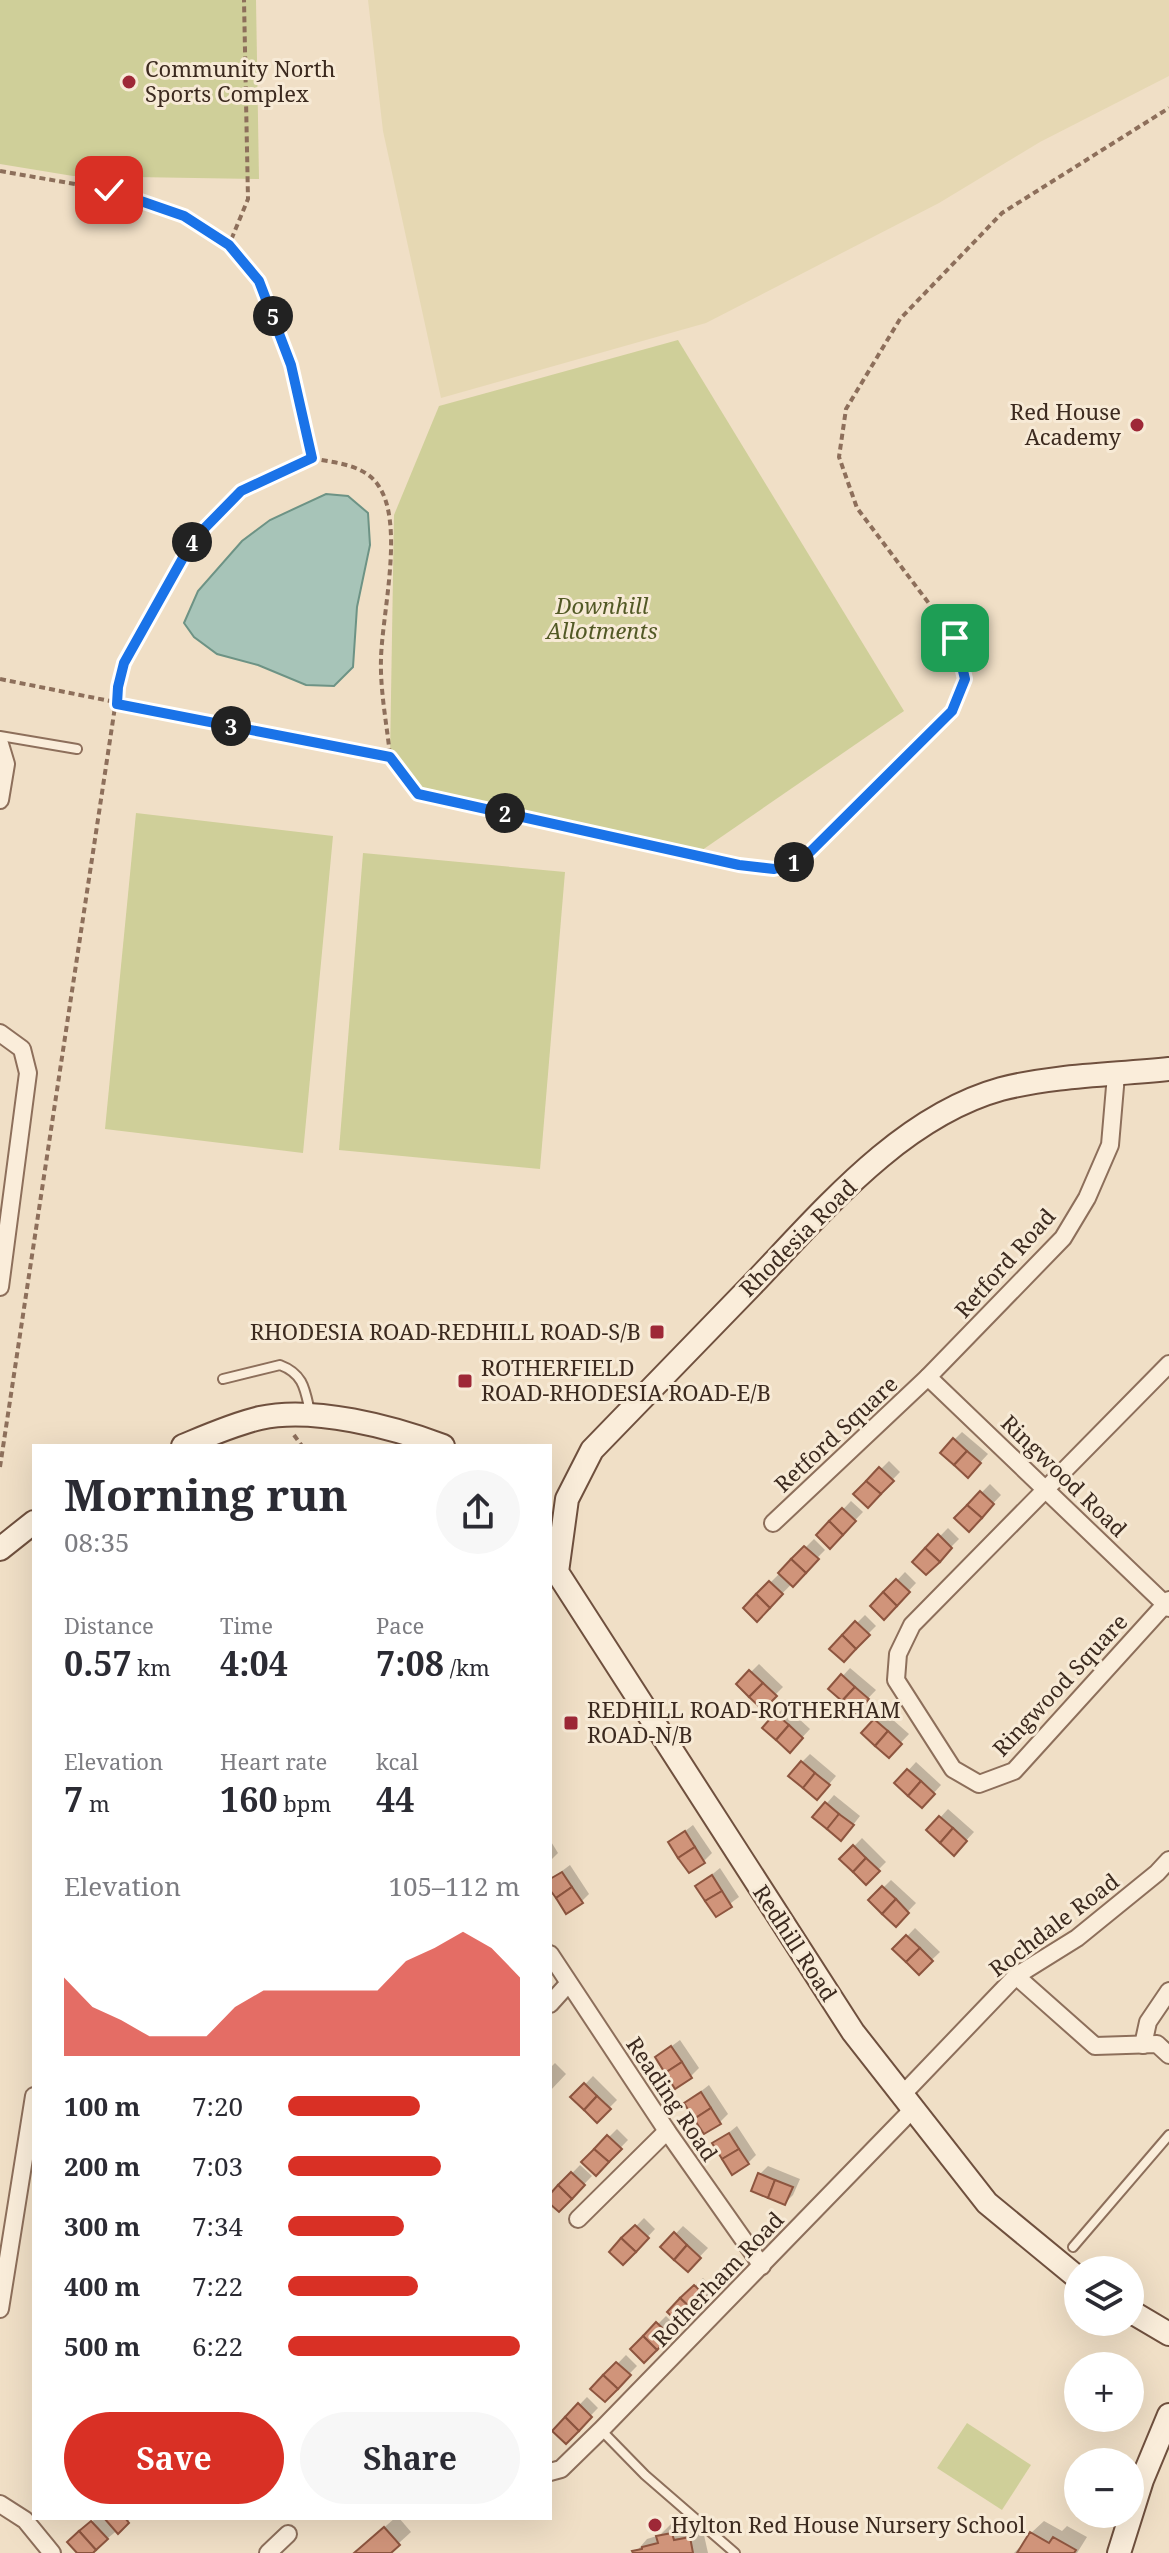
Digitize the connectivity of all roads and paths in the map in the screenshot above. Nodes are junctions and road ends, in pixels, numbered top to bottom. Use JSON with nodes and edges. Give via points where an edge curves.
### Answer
{"nodes":[{"id":1,"x":244,"y":0,"type":"edge"},
{"id":2,"x":1169,"y":108,"type":"edge"},
{"id":3,"x":0,"y":171,"type":"edge"},
{"id":4,"x":229,"y":245,"type":"junction"},
{"id":5,"x":312,"y":458,"type":"junction"},
{"id":6,"x":0,"y":679,"type":"edge"},
{"id":7,"x":117,"y":704,"type":"junction"},
{"id":8,"x":0,"y":736,"type":"edge"},
{"id":9,"x":0,"y":744,"type":"edge"},
{"id":10,"x":77,"y":749,"type":"dead end"},
{"id":11,"x":390,"y":757,"type":"junction"},
{"id":12,"x":0,"y":800,"type":"edge"},
{"id":13,"x":0,"y":1033,"type":"edge"},
{"id":14,"x":1169,"y":1069,"type":"edge"},
{"id":15,"x":1116,"y":1075,"type":"junction"},
{"id":16,"x":3,"y":1236,"type":"edge"},
{"id":17,"x":0,"y":1287,"type":"edge"},
{"id":18,"x":1169,"y":1364,"type":"edge"},
{"id":19,"x":928,"y":1377,"type":"junction"},
{"id":20,"x":223,"y":1379,"type":"dead end"},
{"id":21,"x":310,"y":1414,"type":"junction"},
{"id":22,"x":189,"y":1444,"type":"edge"},
{"id":23,"x":438,"y":1444,"type":"edge"},
{"id":24,"x":0,"y":1467,"type":"edge"},
{"id":25,"x":1046,"y":1489,"type":"junction"},
{"id":26,"x":559,"y":1495,"type":"edge"},
{"id":27,"x":773,"y":1523,"type":"dead end"},
{"id":28,"x":32,"y":1524,"type":"edge"},
{"id":29,"x":0,"y":1549,"type":"edge"},
{"id":30,"x":554,"y":1574,"type":"edge"},
{"id":31,"x":1168,"y":1604,"type":"edge"},
{"id":32,"x":1169,"y":1860,"type":"edge"},
{"id":33,"x":552,"y":1957,"type":"edge"},
{"id":34,"x":1016,"y":1976,"type":"junction"},
{"id":35,"x":568,"y":1984,"type":"junction"},
{"id":36,"x":1169,"y":1991,"type":"edge"},
{"id":37,"x":552,"y":2002,"type":"edge"},
{"id":38,"x":1143,"y":2045,"type":"junction"},
{"id":39,"x":1169,"y":2055,"type":"edge"},
{"id":40,"x":907,"y":2102,"type":"junction"},
{"id":41,"x":32,"y":2105,"type":"edge"},
{"id":42,"x":667,"y":2131,"type":"junction"},
{"id":43,"x":1169,"y":2135,"type":"edge"},
{"id":44,"x":8,"y":2210,"type":"edge"},
{"id":45,"x":578,"y":2219,"type":"dead end"},
{"id":46,"x":1073,"y":2247,"type":"dead end"},
{"id":47,"x":762,"y":2266,"type":"junction"},
{"id":48,"x":1064,"y":2266,"type":"edge"},
{"id":49,"x":0,"y":2309,"type":"edge"},
{"id":50,"x":1144,"y":2319,"type":"edge"},
{"id":51,"x":1169,"y":2334,"type":"edge"},
{"id":52,"x":1169,"y":2415,"type":"edge"},
{"id":53,"x":601,"y":2430,"type":"junction"},
{"id":54,"x":552,"y":2471,"type":"edge"},
{"id":55,"x":0,"y":2504,"type":"edge"},
{"id":56,"x":29,"y":2516,"type":"edge"},
{"id":57,"x":288,"y":2534,"type":"dead end"},
{"id":58,"x":52,"y":2553,"type":"edge"},
{"id":59,"x":268,"y":2553,"type":"edge"},
{"id":60,"x":735,"y":2553,"type":"edge"},
{"id":61,"x":1119,"y":2553,"type":"edge"}],
"edges":[{"from":1,"to":4,"type":"path","via":[[248,199]]},
{"from":2,"to":11,"type":"path","via":[[1002,213],[900,319],[846,409],[839,457],[857,508],[955,638],[965,679],[952,711],[802,860],[774,869],[739,865],[418,794]]},
{"from":3,"to":4,"type":"path","via":[[109,190],[184,216]]},
{"from":4,"to":5,"type":"path","via":[[259,281],[291,365]]},
{"from":5,"to":7,"type":"path","via":[[241,491],[193,540],[124,663]]},
{"from":5,"to":11,"type":"path","via":[[360,469],[377,483],[390,508],[389,588],[380,661]]},
{"from":6,"to":7,"type":"path"},
{"from":7,"to":11,"type":"path"},
{"from":7,"to":24,"type":"path"},
{"from":8,"to":10,"type":"lane"},
{"from":9,"to":12,"type":"street","via":[[6,764]]},
{"from":13,"to":16,"type":"street","via":[[22,1049],[28,1073]]},
{"from":14,"to":15,"type":"street","name":"Rhodesia Road"},
{"from":15,"to":19,"type":"street","name":"Retford Road","via":[[1110,1145],[1063,1238]]},
{"from":15,"to":26,"type":"street","name":"Rhodesia Road","via":[[1000,1090],[953,1108],[894,1145],[820,1214],[592,1450]]},
{"from":16,"to":17,"type":"street"},
{"from":18,"to":25,"type":"street"},
{"from":19,"to":25,"type":"street","name":"Ringwood Road"},
{"from":19,"to":27,"type":"street","name":"Retford Square"},
{"from":20,"to":21,"type":"lane","via":[[280,1365],[305,1383]]},
{"from":21,"to":22,"type":"street","via":[[261,1418]]},
{"from":21,"to":23,"type":"street"},
{"from":25,"to":31,"type":"street","name":"Ringwood Road"},
{"from":25,"to":31,"type":"street","name":"Ringwood Square","via":[[912,1625],[898,1654],[896,1680],[953,1769],[979,1784],[1014,1771]]},
{"from":26,"to":30,"type":"street","name":"Rhodesia Road"},
{"from":28,"to":29,"type":"street"},
{"from":30,"to":40,"type":"street","name":"Redhill Road","via":[[853,2032]]},
{"from":32,"to":34,"type":"street","name":"Rochdale Road","via":[[1077,1938]]},
{"from":33,"to":35,"type":"street","name":"Reading Road"},
{"from":34,"to":38,"type":"street","via":[[1095,2046]]},
{"from":34,"to":40,"type":"street","name":"Rochdale Road"},
{"from":35,"to":37,"type":"street"},
{"from":35,"to":42,"type":"street","name":"Reading Road"},
{"from":36,"to":38,"type":"street","via":[[1148,2022]]},
{"from":38,"to":39,"type":"street","via":[[1157,2044]]},
{"from":40,"to":47,"type":"street","name":"Rotherham Road"},
{"from":40,"to":48,"type":"street","name":"Redhill Road","via":[[987,2203]]},
{"from":41,"to":44,"type":"street"},
{"from":42,"to":45,"type":"street"},
{"from":42,"to":47,"type":"street","name":"Reading Road"},
{"from":43,"to":46,"type":"lane"},
{"from":44,"to":49,"type":"street"},
{"from":47,"to":53,"type":"street","name":"Rotherham Road"},
{"from":50,"to":51,"type":"street"},
{"from":52,"to":61,"type":"street"},
{"from":53,"to":54,"type":"street","name":"Rotherham Road"},
{"from":53,"to":60,"type":"lane"},
{"from":55,"to":56,"type":"street"},
{"from":56,"to":58,"type":"street"},
{"from":57,"to":59,"type":"street"}]}
